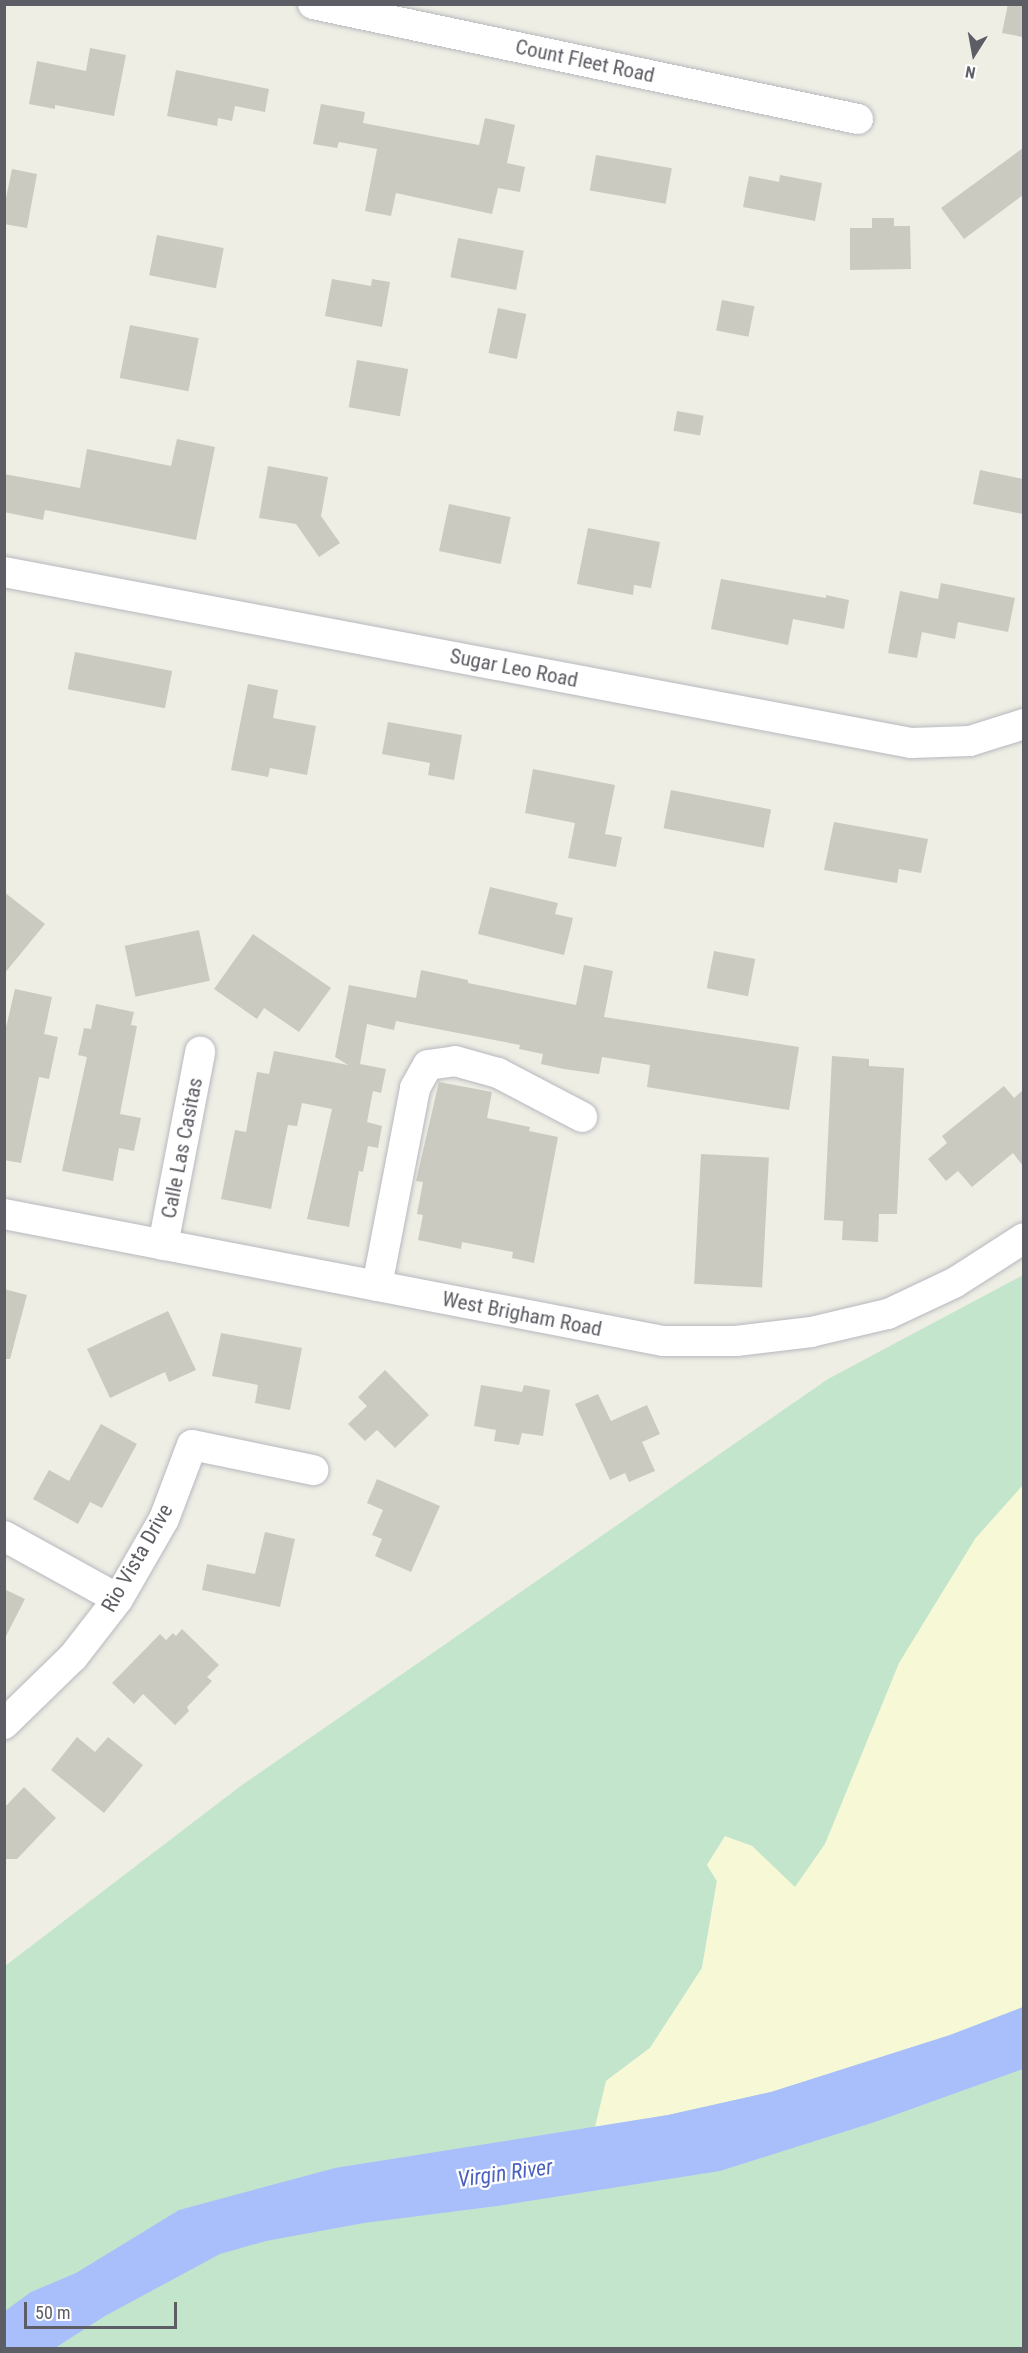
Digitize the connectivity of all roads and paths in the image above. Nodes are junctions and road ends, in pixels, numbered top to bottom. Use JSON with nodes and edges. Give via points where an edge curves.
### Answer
{"nodes":[{"id":1,"x":313,"y":4,"type":"edge"},
{"id":2,"x":392,"y":12,"type":"edge"},
{"id":3,"x":858,"y":119,"type":"dead end"},
{"id":4,"x":4,"y":572,"type":"edge"},
{"id":5,"x":1023,"y":724,"type":"edge"},
{"id":6,"x":200,"y":1052,"type":"dead end"},
{"id":7,"x":582,"y":1117,"type":"dead end"},
{"id":8,"x":4,"y":1214,"type":"edge"},
{"id":9,"x":1023,"y":1238,"type":"edge"},
{"id":10,"x":163,"y":1245,"type":"junction"},
{"id":11,"x":377,"y":1286,"type":"junction"},
{"id":12,"x":313,"y":1470,"type":"dead end"},
{"id":13,"x":4,"y":1536,"type":"edge"},
{"id":14,"x":118,"y":1599,"type":"junction"},
{"id":15,"x":4,"y":1724,"type":"edge"}],
"edges":[{"from":1,"to":2,"type":"street","name":"Count Fleet Road"},
{"from":2,"to":3,"type":"street","name":"Count Fleet Road"},
{"from":4,"to":5,"type":"street","name":"Sugar Leo Road","via":[[911,743],[970,741]]},
{"from":6,"to":10,"type":"street","name":"Calle Las Casitas"},
{"from":7,"to":11,"type":"street","via":[[498,1072],[455,1061],[428,1065],[415,1088]]},
{"from":8,"to":10,"type":"street","name":"West Brigham Road"},
{"from":9,"to":11,"type":"street","name":"West Brigham Road","via":[[954,1283],[888,1314],[811,1332],[736,1341],[663,1341]]},
{"from":10,"to":11,"type":"street","name":"West Brigham Road"},
{"from":12,"to":14,"type":"street","name":"Rio Vista Drive","via":[[192,1445],[164,1520]]},
{"from":13,"to":14,"type":"street"},
{"from":14,"to":15,"type":"street","name":"Rio Vista Drive","via":[[73,1658]]}]}
